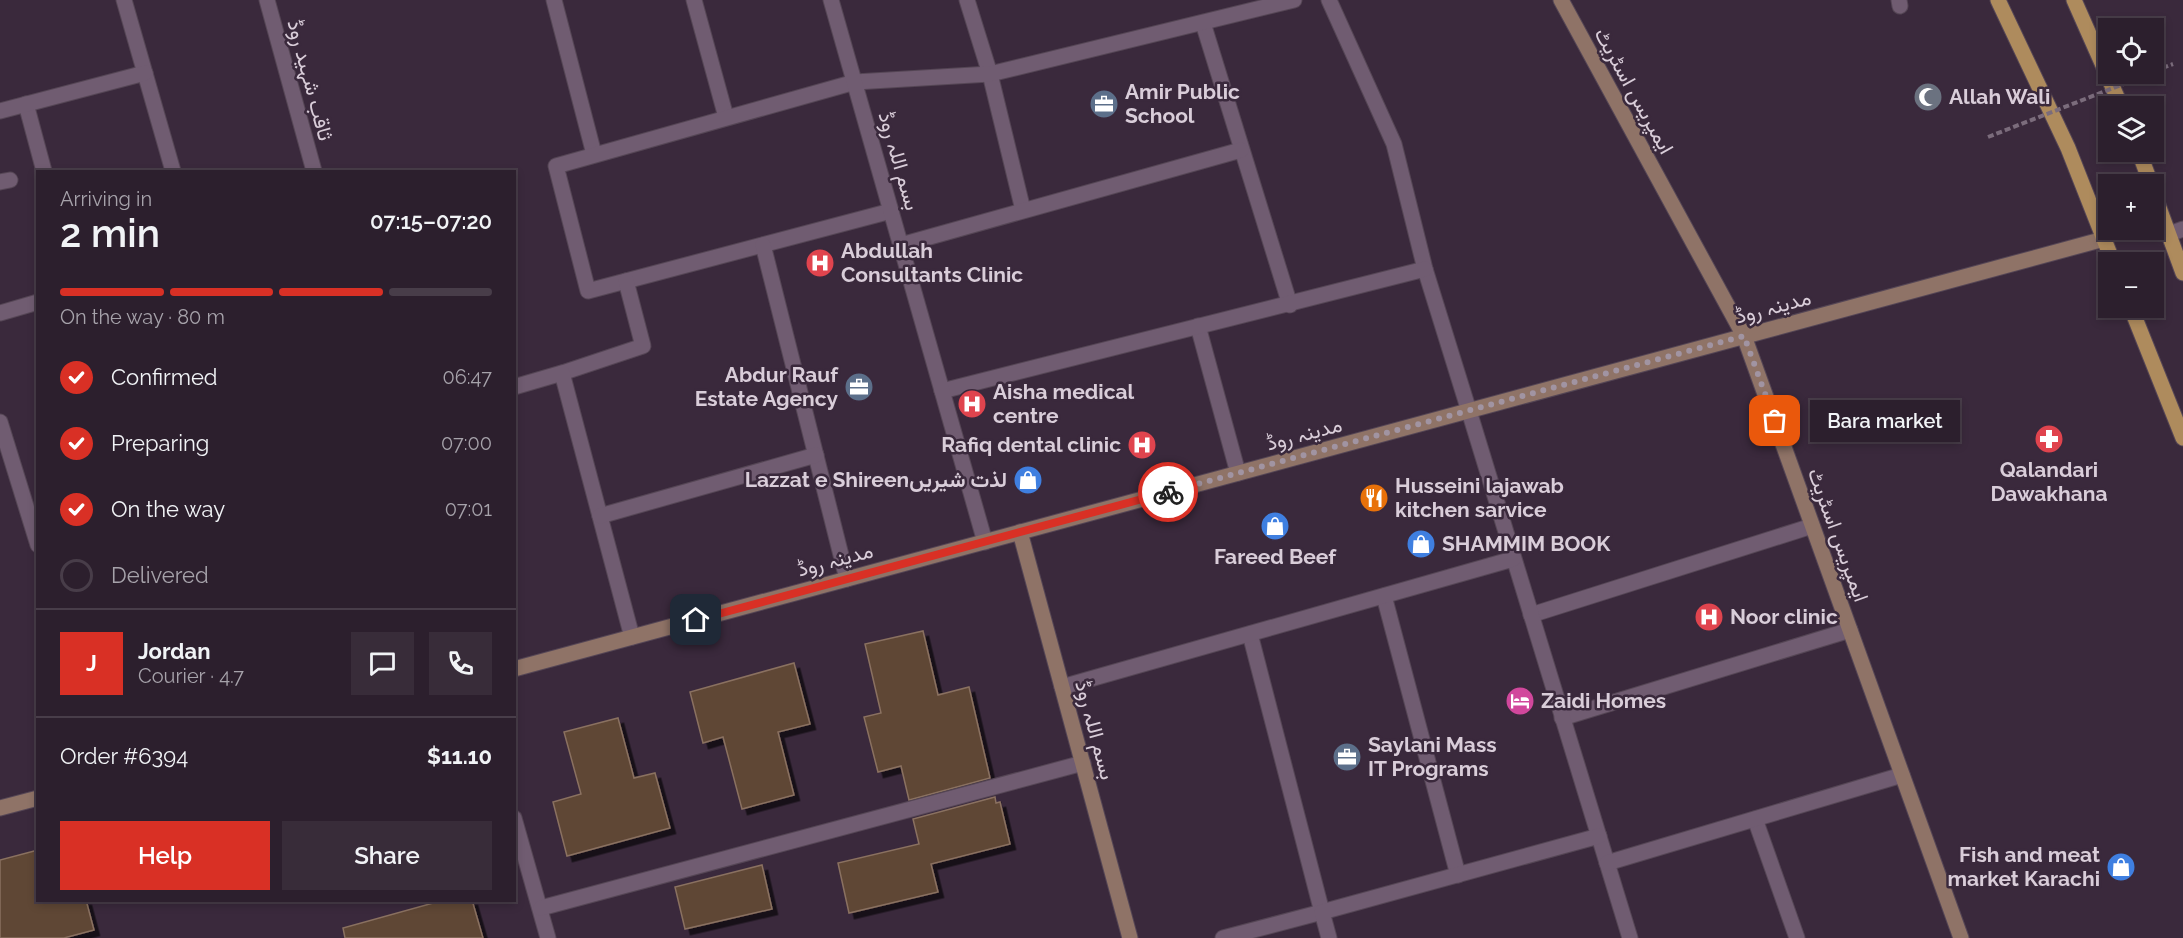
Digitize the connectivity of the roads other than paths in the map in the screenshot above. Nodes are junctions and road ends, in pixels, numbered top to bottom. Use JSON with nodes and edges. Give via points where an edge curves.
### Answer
{"nodes":[{"id":1,"x":124,"y":0,"type":"edge"},
{"id":2,"x":267,"y":0,"type":"edge"},
{"id":3,"x":554,"y":0,"type":"edge"},
{"id":4,"x":694,"y":0,"type":"edge"},
{"id":5,"x":831,"y":0,"type":"edge"},
{"id":6,"x":967,"y":0,"type":"edge"},
{"id":7,"x":1291,"y":0,"type":"edge"},
{"id":8,"x":1329,"y":0,"type":"edge"},
{"id":9,"x":1561,"y":0,"type":"edge"},
{"id":10,"x":1998,"y":0,"type":"edge"},
{"id":11,"x":2074,"y":0,"type":"edge"},
{"id":12,"x":1203,"y":23,"type":"junction"},
{"id":13,"x":145,"y":73,"type":"junction"},
{"id":14,"x":990,"y":74,"type":"junction"},
{"id":15,"x":855,"y":82,"type":"junction"},
{"id":16,"x":2117,"y":96,"type":"edge"},
{"id":17,"x":26,"y":104,"type":"junction"},
{"id":18,"x":0,"y":111,"type":"edge"},
{"id":19,"x":726,"y":117,"type":"junction"},
{"id":20,"x":1242,"y":150,"type":"junction"},
{"id":21,"x":594,"y":154,"type":"junction"},
{"id":22,"x":44,"y":170,"type":"edge"},
{"id":23,"x":174,"y":170,"type":"edge"},
{"id":24,"x":314,"y":170,"type":"edge"},
{"id":25,"x":1023,"y":210,"type":"junction"},
{"id":26,"x":891,"y":211,"type":"junction"},
{"id":27,"x":2164,"y":211,"type":"edge"},
{"id":28,"x":2098,"y":224,"type":"edge"},
{"id":29,"x":2176,"y":231,"type":"edge"},
{"id":30,"x":2100,"y":240,"type":"edge"},
{"id":31,"x":763,"y":245,"type":"junction"},
{"id":32,"x":901,"y":245,"type":"junction"},
{"id":33,"x":1425,"y":269,"type":"junction"},
{"id":34,"x":2183,"y":273,"type":"edge"},
{"id":35,"x":626,"y":281,"type":"junction"},
{"id":36,"x":36,"y":303,"type":"edge"},
{"id":37,"x":1290,"y":305,"type":"junction"},
{"id":38,"x":0,"y":314,"type":"edge"},
{"id":39,"x":2135,"y":318,"type":"edge"},
{"id":40,"x":1198,"y":326,"type":"junction"},
{"id":41,"x":1744,"y":336,"type":"junction"},
{"id":42,"x":562,"y":373,"type":"junction"},
{"id":43,"x":516,"y":386,"type":"edge"},
{"id":44,"x":942,"y":391,"type":"junction"},
{"id":45,"x":1469,"y":411,"type":"junction"},
{"id":46,"x":0,"y":422,"type":"edge"},
{"id":47,"x":2183,"y":438,"type":"edge"},
{"id":48,"x":5,"y":454,"type":"edge"},
{"id":49,"x":816,"y":455,"type":"junction"},
{"id":50,"x":1238,"y":473,"type":"junction"},
{"id":51,"x":600,"y":516,"type":"junction"},
{"id":52,"x":33,"y":518,"type":"edge"},
{"id":53,"x":1812,"y":526,"type":"junction"},
{"id":54,"x":1020,"y":532,"type":"junction"},
{"id":55,"x":36,"y":534,"type":"edge"},
{"id":56,"x":985,"y":542,"type":"junction"},
{"id":57,"x":1513,"y":559,"type":"junction"},
{"id":58,"x":847,"y":579,"type":"junction"},
{"id":59,"x":1384,"y":596,"type":"junction"},
{"id":60,"x":1531,"y":615,"type":"junction"},
{"id":61,"x":1850,"y":630,"type":"junction"},
{"id":62,"x":1250,"y":634,"type":"junction"},
{"id":63,"x":632,"y":637,"type":"junction"},
{"id":64,"x":516,"y":668,"type":"edge"},
{"id":65,"x":1062,"y":687,"type":"junction"},
{"id":66,"x":1562,"y":718,"type":"junction"},
{"id":67,"x":1083,"y":764,"type":"junction"},
{"id":68,"x":1902,"y":775,"type":"junction"},
{"id":69,"x":36,"y":799,"type":"edge"},
{"id":70,"x":0,"y":808,"type":"edge"},
{"id":71,"x":1755,"y":819,"type":"junction"},
{"id":72,"x":516,"y":825,"type":"edge"},
{"id":73,"x":1599,"y":836,"type":"junction"},
{"id":74,"x":1607,"y":862,"type":"junction"},
{"id":75,"x":1458,"y":875,"type":"junction"},
{"id":76,"x":541,"y":908,"type":"junction"},
{"id":77,"x":1322,"y":912,"type":"junction"},
{"id":78,"x":548,"y":938,"type":"edge"},
{"id":79,"x":1130,"y":938,"type":"edge"},
{"id":80,"x":1223,"y":938,"type":"edge"},
{"id":81,"x":1329,"y":938,"type":"edge"},
{"id":82,"x":1630,"y":938,"type":"edge"},
{"id":83,"x":1797,"y":938,"type":"edge"},
{"id":84,"x":1961,"y":938,"type":"edge"}],
"edges":[{"from":1,"to":13,"type":"street"},
{"from":2,"to":24,"type":"street","name":"ثاقب شہید روڈ"},
{"from":3,"to":21,"type":"street"},
{"from":4,"to":19,"type":"street"},
{"from":5,"to":15,"type":"street","name":"بسم اللہ روڈ"},
{"from":6,"to":14,"type":"street"},
{"from":7,"to":12,"type":"street"},
{"from":8,"to":33,"type":"street","via":[[1394,144]]},
{"from":9,"to":41,"type":"street","name":"ایمپریس اسٹریٹ"},
{"from":10,"to":28,"type":"main road","via":[[2068,148]]},
{"from":11,"to":16,"type":"main road"},
{"from":12,"to":14,"type":"street"},
{"from":12,"to":20,"type":"street"},
{"from":13,"to":17,"type":"street"},
{"from":13,"to":23,"type":"street"},
{"from":14,"to":15,"type":"street"},
{"from":14,"to":25,"type":"street"},
{"from":15,"to":19,"type":"street"},
{"from":15,"to":26,"type":"street","name":"بسم اللہ روڈ"},
{"from":17,"to":18,"type":"street"},
{"from":17,"to":22,"type":"street"},
{"from":19,"to":21,"type":"street"},
{"from":20,"to":25,"type":"street"},
{"from":20,"to":37,"type":"street"},
{"from":21,"to":35,"type":"street","via":[[556,166],[588,291]]},
{"from":25,"to":32,"type":"street"},
{"from":26,"to":31,"type":"street"},
{"from":26,"to":32,"type":"street","name":"بسم اللہ روڈ"},
{"from":27,"to":29,"type":"main road"},
{"from":29,"to":34,"type":"main road"},
{"from":30,"to":41,"type":"street","name":"مدینہ روڈ"},
{"from":31,"to":35,"type":"street"},
{"from":31,"to":49,"type":"street"},
{"from":32,"to":44,"type":"street","name":"بسم اللہ روڈ"},
{"from":33,"to":37,"type":"street"},
{"from":33,"to":45,"type":"street"},
{"from":35,"to":42,"type":"street","via":[[643,346]]},
{"from":36,"to":38,"type":"street"},
{"from":37,"to":40,"type":"street"},
{"from":39,"to":47,"type":"main road"},
{"from":40,"to":44,"type":"street"},
{"from":40,"to":50,"type":"street"},
{"from":41,"to":45,"type":"street","name":"مدینہ روڈ"},
{"from":41,"to":53,"type":"street","name":"ایمپریس اسٹریٹ"},
{"from":42,"to":43,"type":"street"},
{"from":42,"to":51,"type":"street"},
{"from":44,"to":56,"type":"street","name":"بسم اللہ روڈ"},
{"from":45,"to":50,"type":"street","name":"مدینہ روڈ"},
{"from":45,"to":57,"type":"street"},
{"from":46,"to":48,"type":"street"},
{"from":48,"to":52,"type":"street"},
{"from":49,"to":51,"type":"street"},
{"from":49,"to":58,"type":"street"},
{"from":50,"to":54,"type":"street","name":"مدینہ روڈ"},
{"from":51,"to":63,"type":"street"},
{"from":52,"to":55,"type":"street"},
{"from":53,"to":60,"type":"street"},
{"from":53,"to":61,"type":"street","name":"ایمپریس اسٹریٹ"},
{"from":54,"to":56,"type":"street","name":"مدینہ روڈ"},
{"from":54,"to":65,"type":"street","name":"بسم اللہ روڈ"},
{"from":56,"to":58,"type":"street","name":"مدینہ روڈ"},
{"from":57,"to":59,"type":"street"},
{"from":57,"to":60,"type":"street"},
{"from":58,"to":63,"type":"street","name":"مدینہ روڈ"},
{"from":59,"to":62,"type":"street"},
{"from":59,"to":75,"type":"street"},
{"from":60,"to":66,"type":"street"},
{"from":61,"to":66,"type":"street"},
{"from":61,"to":68,"type":"street","name":"ایمپریس اسٹریٹ"},
{"from":62,"to":65,"type":"street"},
{"from":62,"to":77,"type":"street"},
{"from":63,"to":64,"type":"street","name":"مدینہ روڈ"},
{"from":65,"to":67,"type":"street","name":"بسم اللہ روڈ"},
{"from":66,"to":73,"type":"street"},
{"from":67,"to":76,"type":"street"},
{"from":67,"to":79,"type":"street","name":"بسم اللہ روڈ"},
{"from":68,"to":71,"type":"street"},
{"from":68,"to":84,"type":"street","name":"ایمپریس اسٹریٹ"},
{"from":69,"to":70,"type":"street"},
{"from":71,"to":74,"type":"street"},
{"from":71,"to":83,"type":"street"},
{"from":72,"to":76,"type":"street"},
{"from":73,"to":74,"type":"street"},
{"from":73,"to":75,"type":"street"},
{"from":74,"to":82,"type":"street"},
{"from":75,"to":77,"type":"street"},
{"from":76,"to":78,"type":"street"},
{"from":77,"to":80,"type":"street"},
{"from":77,"to":81,"type":"street"}]}
